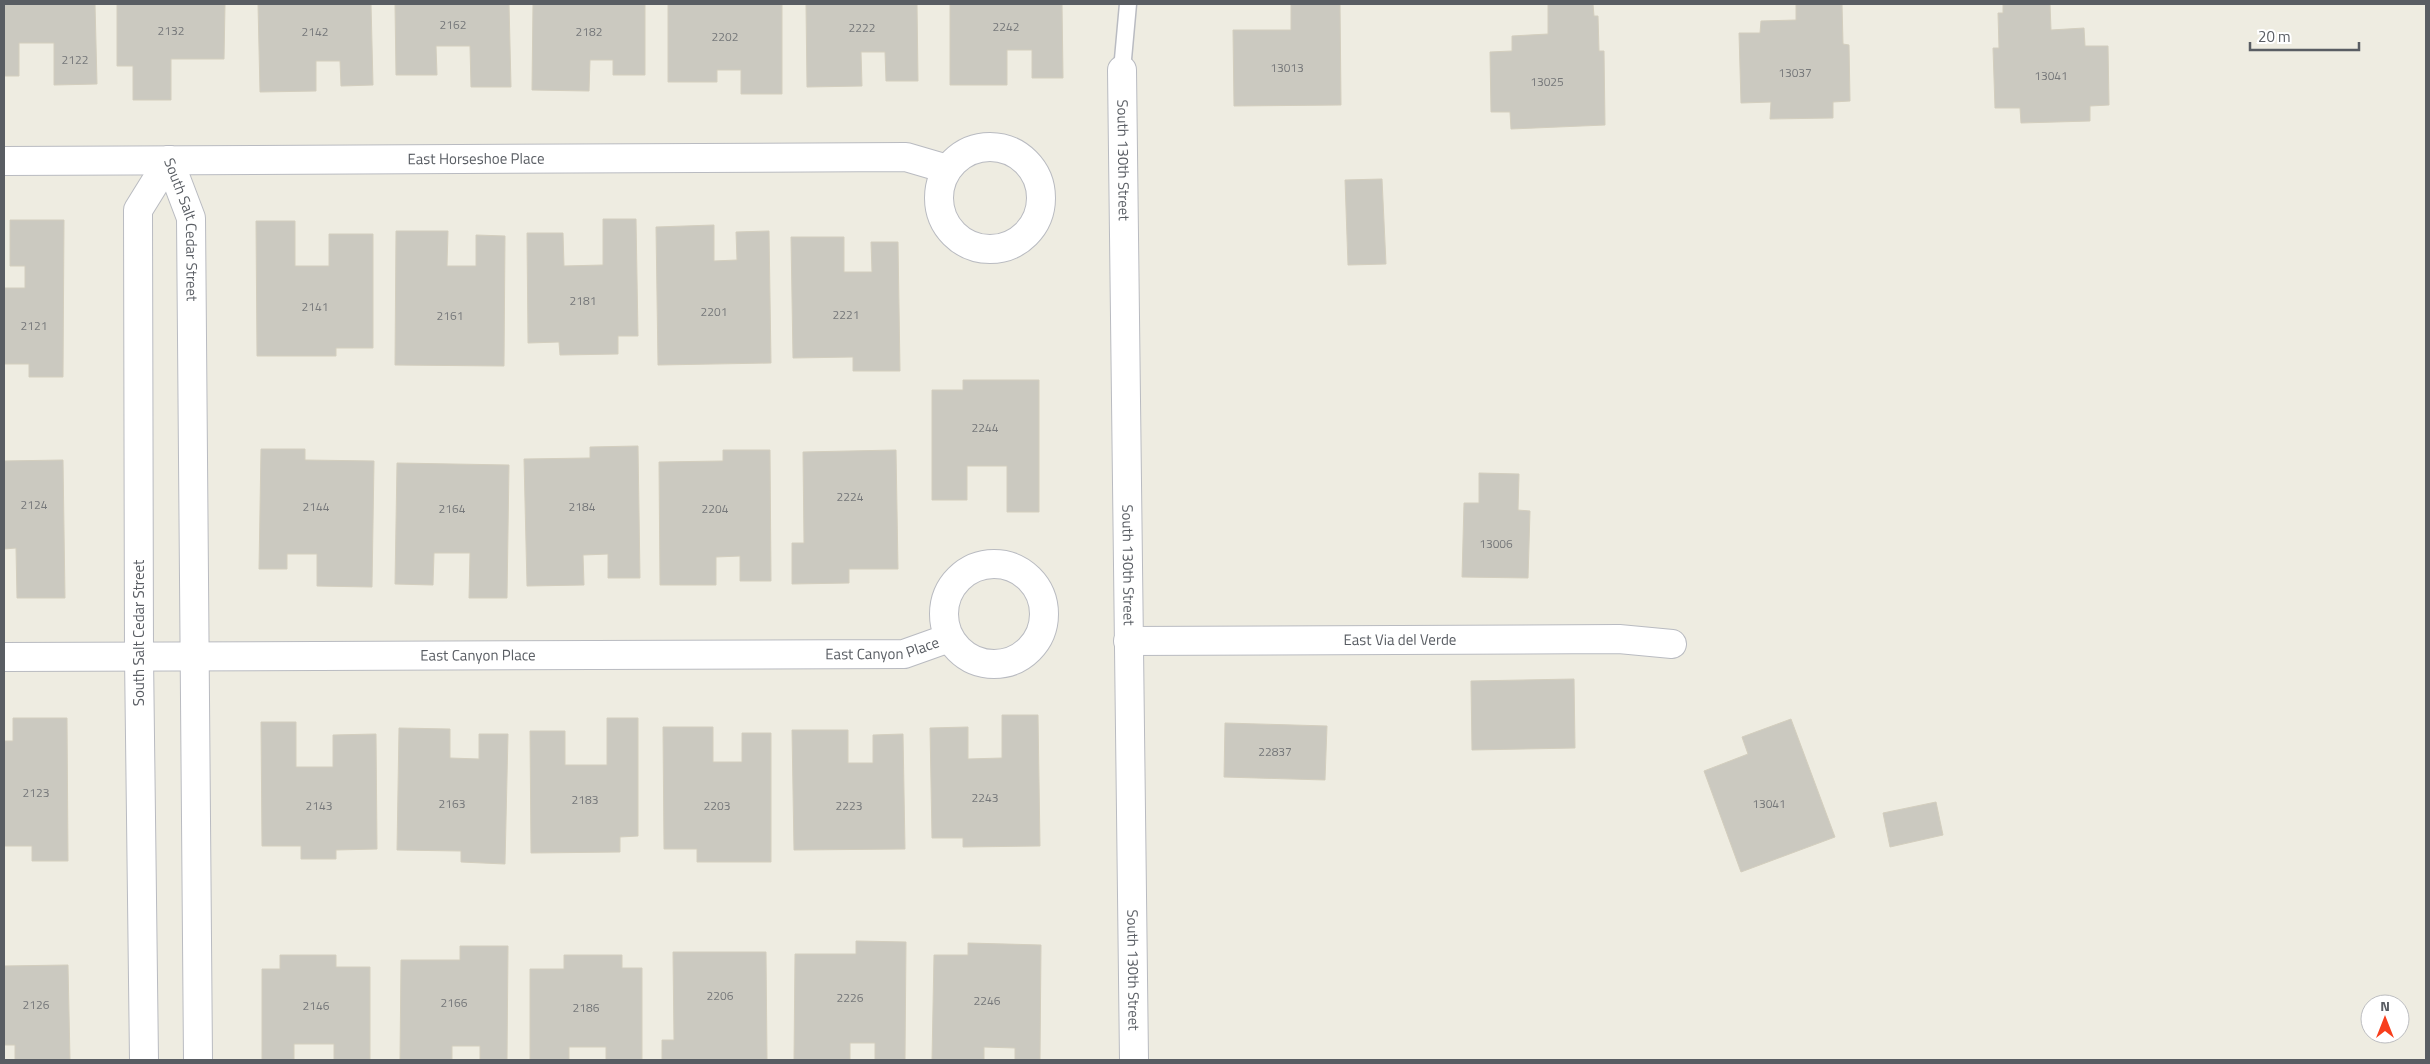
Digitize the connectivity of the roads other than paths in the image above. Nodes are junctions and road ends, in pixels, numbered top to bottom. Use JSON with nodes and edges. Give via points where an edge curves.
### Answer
{"nodes":[{"id":1,"x":1128,"y":4,"type":"edge"},
{"id":2,"x":1122,"y":70,"type":"joint"},
{"id":3,"x":169,"y":160,"type":"junction"},
{"id":4,"x":4,"y":161,"type":"edge"},
{"id":5,"x":947,"y":169,"type":"dead end"},
{"id":6,"x":949,"y":638,"type":"dead end"},
{"id":7,"x":1128,"y":641,"type":"junction"},
{"id":8,"x":1672,"y":644,"type":"dead end"},
{"id":9,"x":139,"y":656,"type":"junction"},
{"id":10,"x":4,"y":657,"type":"edge"},
{"id":11,"x":196,"y":657,"type":"junction"},
{"id":12,"x":144,"y":1060,"type":"edge"},
{"id":13,"x":198,"y":1060,"type":"edge"},
{"id":14,"x":1134,"y":1060,"type":"edge"}],
"edges":[{"from":1,"to":2,"type":"lane"},
{"from":2,"to":7,"type":"street","name":"South 130th Street"},
{"from":3,"to":4,"type":"street","name":"East Horseshoe Place"},
{"from":3,"to":5,"type":"street","name":"East Horseshoe Place","via":[[906,157]]},
{"from":3,"to":9,"type":"street","name":"South Salt Cedar Street","via":[[138,210]]},
{"from":3,"to":11,"type":"street","name":"South Salt Cedar Street","via":[[191,218]]},
{"from":6,"to":11,"type":"street","name":"East Canyon Place","via":[[904,654]]},
{"from":7,"to":8,"type":"street","name":"East Via del Verde","via":[[1619,639]]},
{"from":7,"to":14,"type":"street","name":"South 130th Street"},
{"from":9,"to":10,"type":"street","name":"East Canyon Place"},
{"from":9,"to":11,"type":"street","name":"East Canyon Place"},
{"from":9,"to":12,"type":"street","name":"South Salt Cedar Street"},
{"from":11,"to":13,"type":"street","name":"South Salt Cedar Street"}]}
